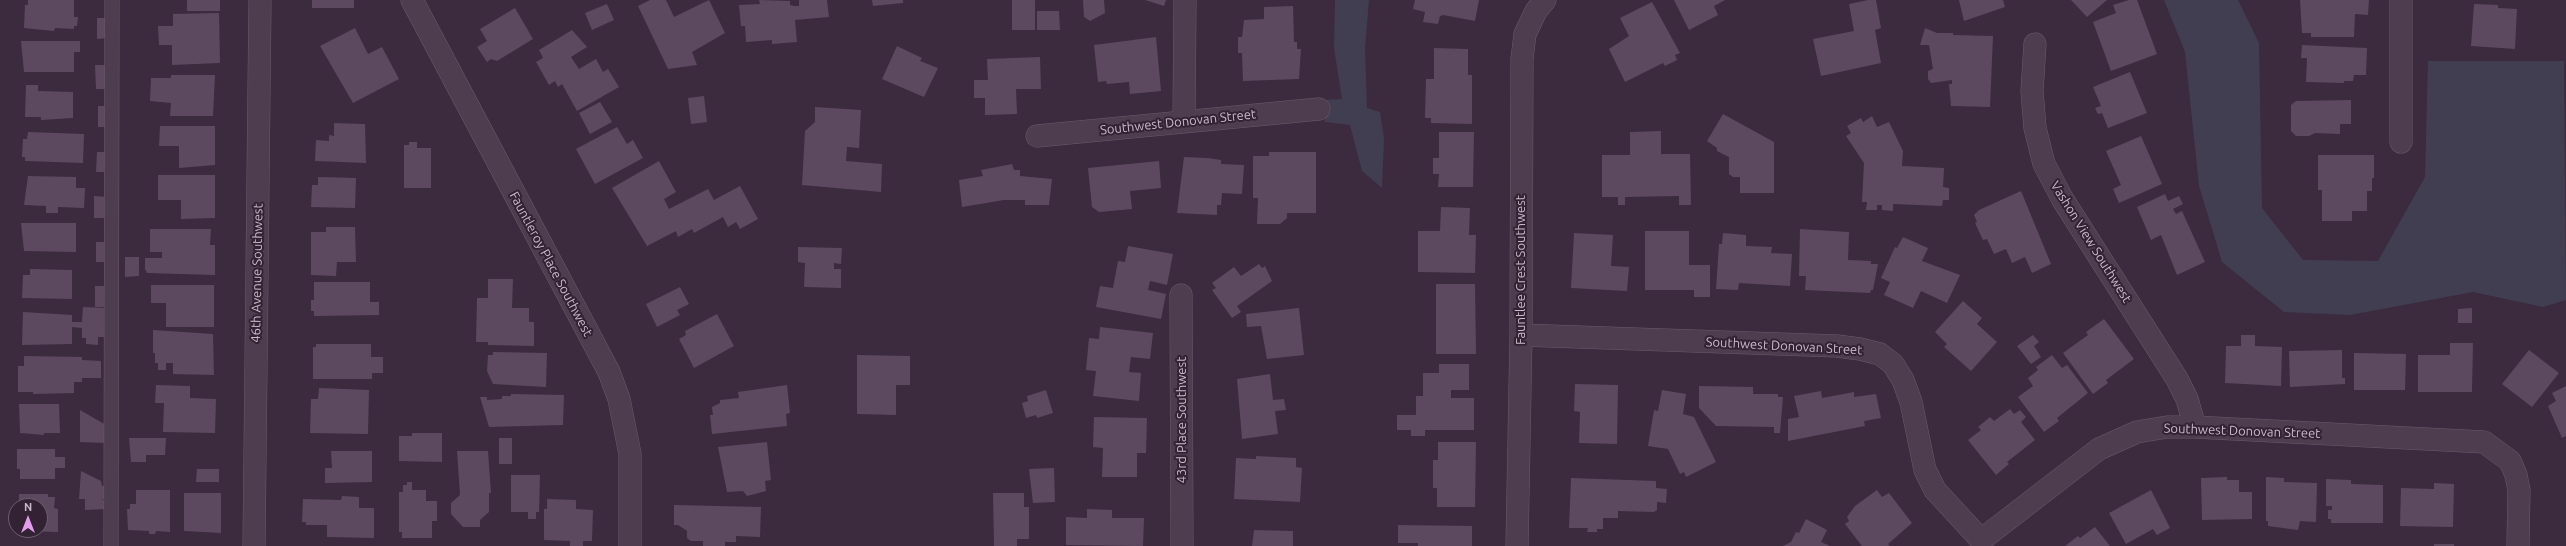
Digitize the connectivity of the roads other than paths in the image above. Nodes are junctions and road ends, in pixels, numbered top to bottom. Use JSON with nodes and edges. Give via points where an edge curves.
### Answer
{"nodes":[{"id":1,"x":112,"y":0,"type":"edge"},
{"id":2,"x":260,"y":0,"type":"edge"},
{"id":3,"x":412,"y":0,"type":"edge"},
{"id":4,"x":1185,"y":0,"type":"edge"},
{"id":5,"x":1545,"y":0,"type":"edge"},
{"id":6,"x":2402,"y":0,"type":"edge"},
{"id":7,"x":2035,"y":44,"type":"dead end"},
{"id":8,"x":1319,"y":109,"type":"dead end"},
{"id":9,"x":1184,"y":122,"type":"junction"},
{"id":10,"x":1037,"y":136,"type":"dead end"},
{"id":11,"x":2401,"y":142,"type":"dead end"},
{"id":12,"x":1181,"y":295,"type":"dead end"},
{"id":13,"x":1521,"y":334,"type":"junction"},
{"id":14,"x":2195,"y":427,"type":"junction"},
{"id":15,"x":1980,"y":544,"type":"edge"},
{"id":16,"x":111,"y":546,"type":"edge"},
{"id":17,"x":254,"y":546,"type":"edge"},
{"id":18,"x":630,"y":546,"type":"edge"},
{"id":19,"x":1182,"y":546,"type":"edge"},
{"id":20,"x":1517,"y":546,"type":"edge"},
{"id":21,"x":2518,"y":546,"type":"edge"}],
"edges":[{"from":1,"to":16,"type":"lane"},
{"from":2,"to":17,"type":"street","name":"46th Avenue Southwest"},
{"from":3,"to":18,"type":"street","name":"Fauntleroy Place Southwest","via":[[609,372],[621,406],[630,454]]},
{"from":4,"to":9,"type":"street"},
{"from":5,"to":13,"type":"street","name":"Fauntlee Crest Southwest","via":[[1524,34],[1522,59]]},
{"from":6,"to":11,"type":"street"},
{"from":7,"to":14,"type":"street","name":"Vashon View Southwest","via":[[2032,91],[2035,128],[2044,164],[2063,200],[2177,379],[2187,399]]},
{"from":8,"to":9,"type":"street","name":"Southwest Donovan Street"},
{"from":9,"to":10,"type":"street","name":"Southwest Donovan Street"},
{"from":12,"to":19,"type":"street","name":"43rd Place Southwest"},
{"from":13,"to":15,"type":"street","name":"Southwest Donovan Street","via":[[1837,346],[1880,354],[1894,364],[1903,380],[1911,402],[1926,470],[1935,490]]},
{"from":13,"to":20,"type":"street","name":"Fauntlee Crest Southwest"},
{"from":14,"to":15,"type":"street","name":"Southwest Donovan Street","via":[[2167,427],[2137,432],[2099,449]]},
{"from":14,"to":21,"type":"street","name":"Southwest Donovan Street","via":[[2484,442],[2510,461],[2519,490]]}]}
